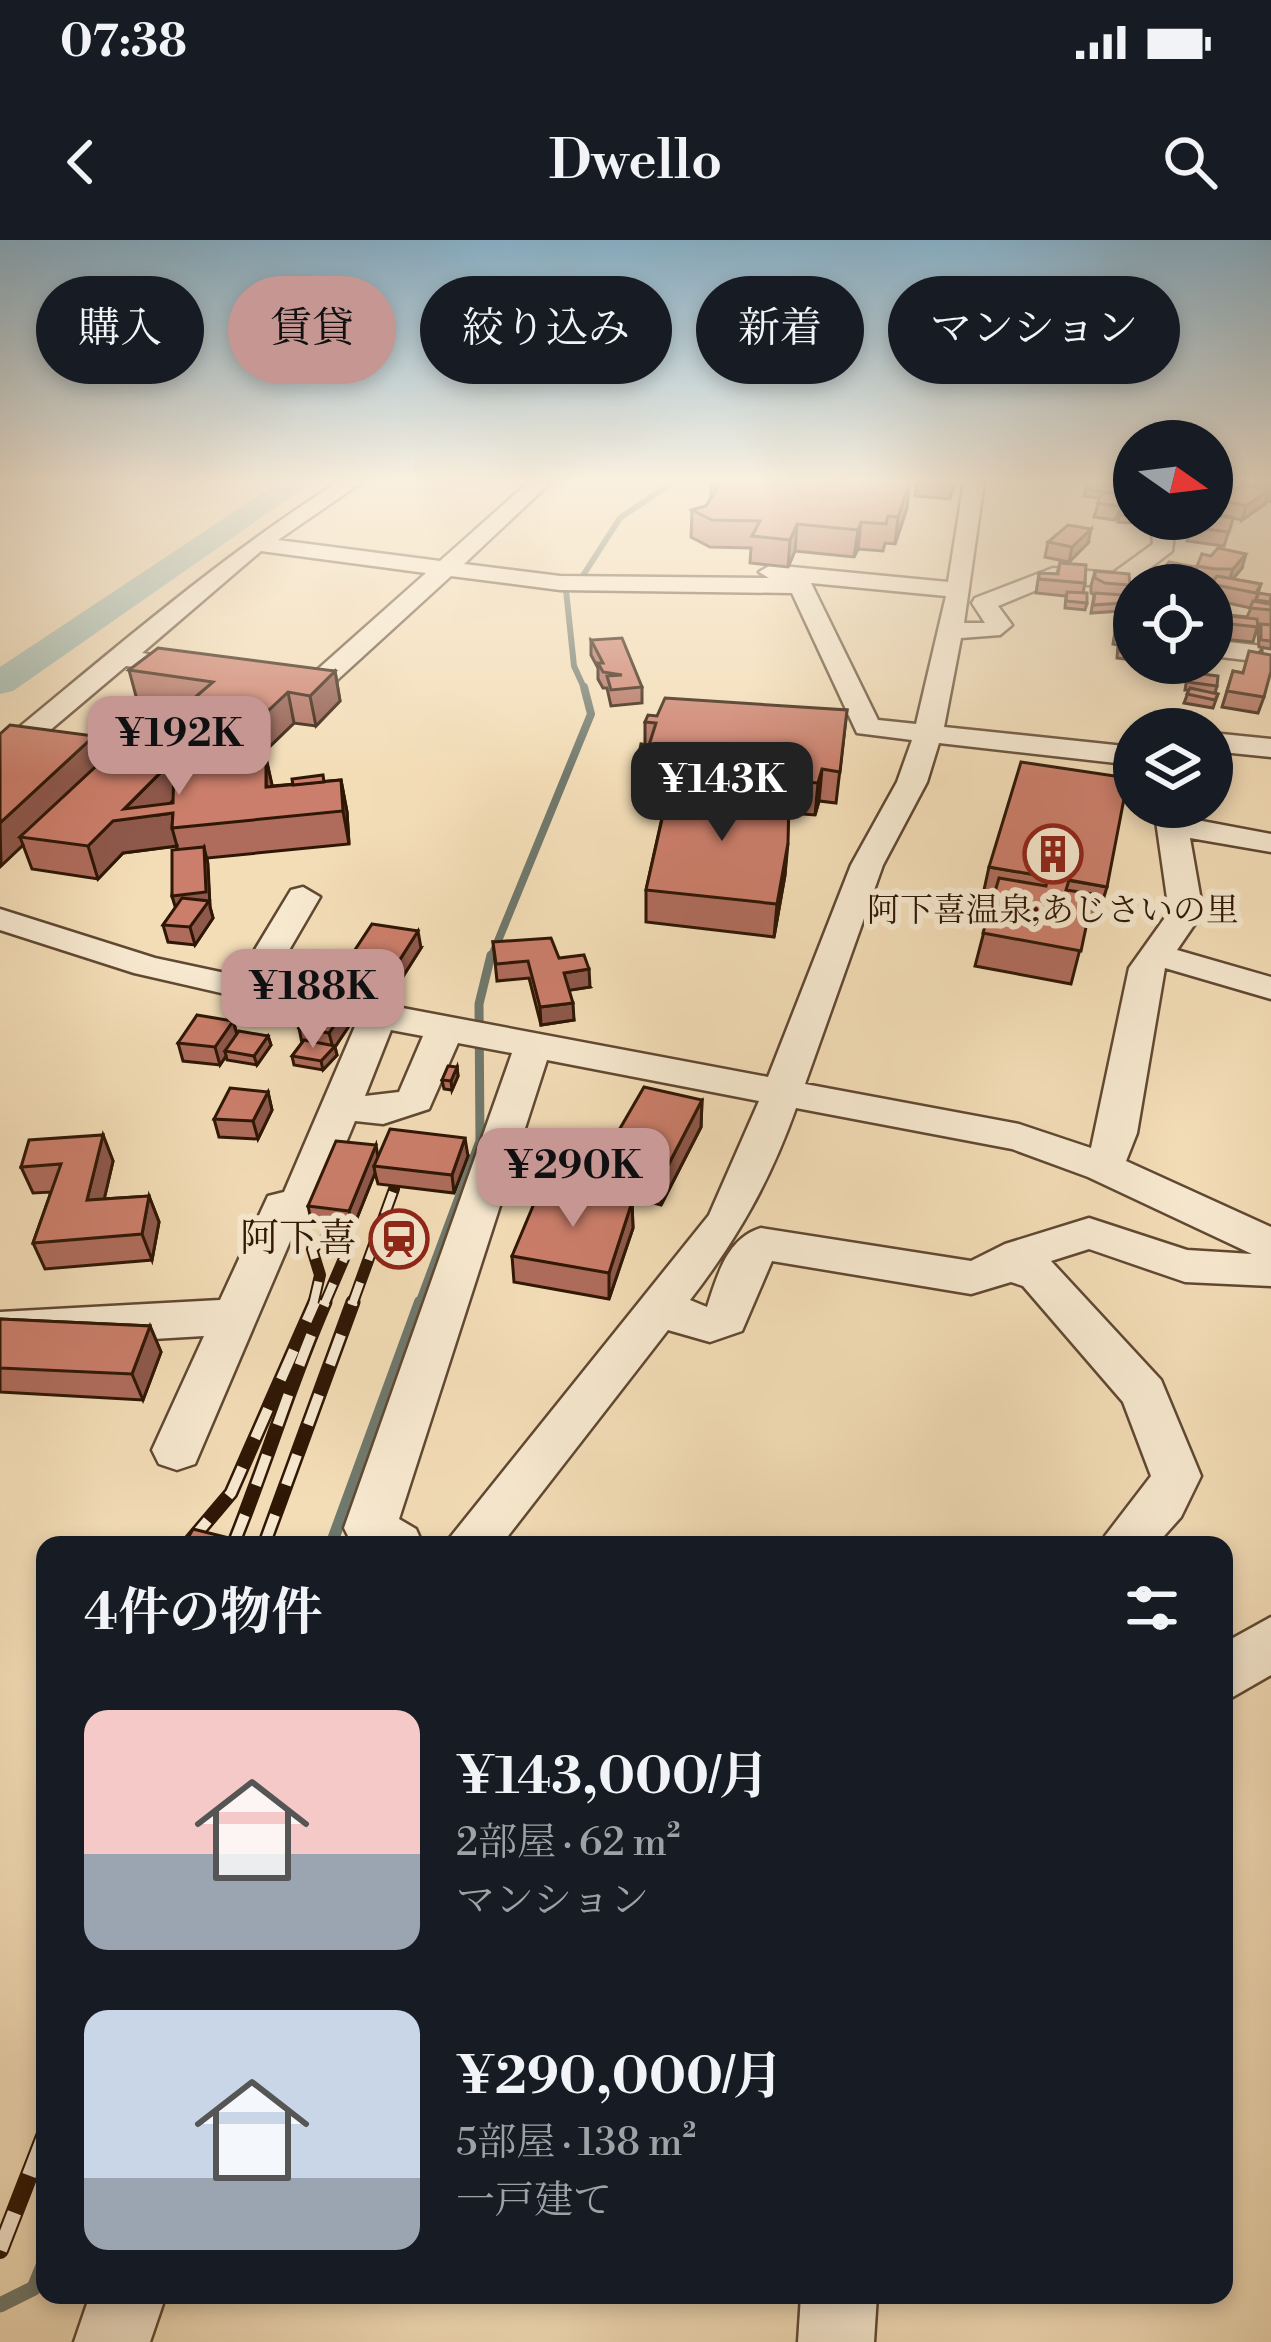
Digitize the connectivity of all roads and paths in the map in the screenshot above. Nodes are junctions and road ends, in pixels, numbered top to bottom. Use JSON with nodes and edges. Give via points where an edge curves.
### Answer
{"nodes":[{"id":1,"x":212,"y":580,"type":"edge"},
{"id":2,"x":433,"y":580,"type":"edge"},
{"id":3,"x":538,"y":580,"type":"edge"},
{"id":4,"x":855,"y":580,"type":"edge"},
{"id":5,"x":960,"y":580,"type":"edge"},
{"id":6,"x":1040,"y":580,"type":"edge"},
{"id":7,"x":1080,"y":580,"type":"edge"},
{"id":8,"x":1113,"y":587,"type":"edge"},
{"id":9,"x":959,"y":590,"type":"junction"},
{"id":10,"x":951,"y":631,"type":"junction"},
{"id":11,"x":1233,"y":650,"type":"edge"},
{"id":12,"x":1271,"y":655,"type":"edge"},
{"id":13,"x":118,"y":657,"type":"junction"},
{"id":14,"x":928,"y":734,"type":"junction"},
{"id":15,"x":1233,"y":744,"type":"edge"},
{"id":16,"x":1271,"y":748,"type":"edge"},
{"id":17,"x":1113,"y":754,"type":"edge"},
{"id":18,"x":0,"y":758,"type":"edge"},
{"id":19,"x":1172,"y":828,"type":"edge"},
{"id":20,"x":1215,"y":828,"type":"edge"},
{"id":21,"x":1271,"y":843,"type":"edge"},
{"id":22,"x":303,"y":897,"type":"dead end"},
{"id":23,"x":0,"y":919,"type":"edge"},
{"id":24,"x":1156,"y":955,"type":"junction"},
{"id":25,"x":249,"y":988,"type":"junction"},
{"id":26,"x":1271,"y":988,"type":"edge"},
{"id":27,"x":378,"y":1016,"type":"junction"},
{"id":28,"x":486,"y":1034,"type":"junction"},
{"id":29,"x":784,"y":1091,"type":"junction"},
{"id":30,"x":341,"y":1107,"type":"junction"},
{"id":31,"x":1102,"y":1167,"type":"junction"},
{"id":32,"x":1271,"y":1245,"type":"edge"},
{"id":33,"x":1271,"y":1262,"type":"edge"},
{"id":34,"x":1011,"y":1264,"type":"junction"},
{"id":35,"x":662,"y":1306,"type":"junction"},
{"id":36,"x":233,"y":1317,"type":"junction"},
{"id":37,"x":0,"y":1330,"type":"edge"},
{"id":38,"x":177,"y":1450,"type":"dead end"},
{"id":39,"x":383,"y":1536,"type":"edge"},
{"id":40,"x":477,"y":1536,"type":"edge"},
{"id":41,"x":1131,"y":1536,"type":"dead end"},
{"id":42,"x":1271,"y":1642,"type":"edge"},
{"id":43,"x":1233,"y":1669,"type":"edge"},
{"id":44,"x":125,"y":2304,"type":"edge"},
{"id":45,"x":838,"y":2304,"type":"edge"},
{"id":46,"x":112,"y":2342,"type":"edge"},
{"id":47,"x":836,"y":2342,"type":"edge"}],
"edges":[{"from":1,"to":13,"type":"street"},
{"from":2,"to":13,"type":"street","via":[[315,686]]},
{"from":3,"to":14,"type":"street","via":[[801,586],[867,727]]},
{"from":4,"to":9,"type":"street"},
{"from":5,"to":9,"type":"street"},
{"from":6,"to":10,"type":"street","via":[[984,603],[999,625],[991,631]]},
{"from":7,"to":8,"type":"street"},
{"from":9,"to":10,"type":"street"},
{"from":10,"to":14,"type":"street"},
{"from":11,"to":12,"type":"street"},
{"from":13,"to":18,"type":"street"},
{"from":14,"to":17,"type":"street"},
{"from":14,"to":29,"type":"street","via":[[867,865]]},
{"from":15,"to":16,"type":"street"},
{"from":19,"to":24,"type":"street","via":[[1186,912]]},
{"from":20,"to":21,"type":"street"},
{"from":22,"to":25,"type":"street"},
{"from":23,"to":25,"type":"street","via":[[146,966]]},
{"from":24,"to":26,"type":"street"},
{"from":24,"to":31,"type":"street","via":[[1147,968],[1117,1133]]},
{"from":25,"to":27,"type":"street"},
{"from":27,"to":28,"type":"street"},
{"from":27,"to":30,"type":"street"},
{"from":28,"to":29,"type":"street"},
{"from":28,"to":30,"type":"street","via":[[416,1100],[383,1111]]},
{"from":28,"to":39,"type":"street","via":[[370,1528]]},
{"from":29,"to":31,"type":"street","via":[[979,1127]]},
{"from":29,"to":35,"type":"street","via":[[725,1225]]},
{"from":30,"to":36,"type":"street","via":[[296,1210],[283,1207]]},
{"from":31,"to":32,"type":"street"},
{"from":33,"to":34,"type":"street","via":[[1261,1273],[1185,1266],[1089,1233]]},
{"from":34,"to":35,"type":"street","via":[[971,1278],[761,1244],[717,1325]]},
{"from":34,"to":41,"type":"street","via":[[1039,1274],[1070,1304],[1125,1366],[1157,1419],[1177,1476]]},
{"from":35,"to":40,"type":"street"},
{"from":36,"to":37,"type":"street"},
{"from":36,"to":38,"type":"street"},
{"from":42,"to":43,"type":"street"},
{"from":44,"to":46,"type":"street"},
{"from":45,"to":47,"type":"street"}]}
